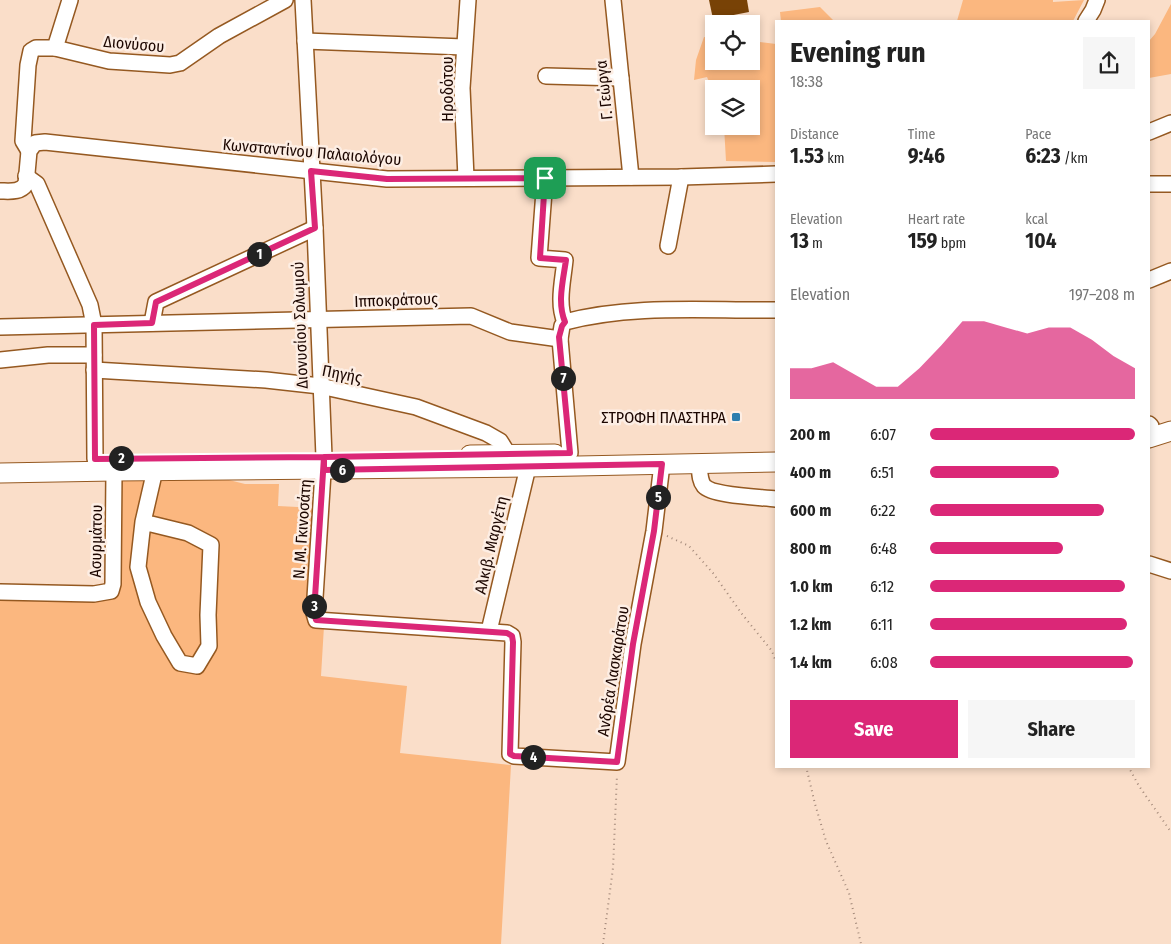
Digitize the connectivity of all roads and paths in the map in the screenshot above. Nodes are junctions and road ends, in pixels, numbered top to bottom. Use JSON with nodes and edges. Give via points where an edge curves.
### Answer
{"nodes":[{"id":1,"x":70,"y":0,"type":"edge"},
{"id":2,"x":285,"y":0,"type":"edge"},
{"id":3,"x":303,"y":0,"type":"edge"},
{"id":4,"x":468,"y":0,"type":"edge"},
{"id":5,"x":613,"y":0,"type":"edge"},
{"id":6,"x":1097,"y":0,"type":"edge"},
{"id":7,"x":1087,"y":20,"type":"edge"},
{"id":8,"x":305,"y":41,"type":"junction"},
{"id":9,"x":464,"y":47,"type":"junction"},
{"id":10,"x":54,"y":48,"type":"junction"},
{"id":11,"x":546,"y":76,"type":"dead end"},
{"id":12,"x":621,"y":78,"type":"junction"},
{"id":13,"x":1171,"y":122,"type":"edge"},
{"id":14,"x":1150,"y":132,"type":"edge"},
{"id":15,"x":29,"y":151,"type":"junction"},
{"id":16,"x":311,"y":171,"type":"junction"},
{"id":17,"x":775,"y":174,"type":"edge"},
{"id":18,"x":26,"y":176,"type":"junction"},
{"id":19,"x":631,"y":177,"type":"junction"},
{"id":20,"x":682,"y":177,"type":"junction"},
{"id":21,"x":466,"y":178,"type":"junction"},
{"id":22,"x":545,"y":178,"type":"junction"},
{"id":23,"x":1150,"y":184,"type":"edge"},
{"id":24,"x":1171,"y":184,"type":"edge"},
{"id":25,"x":0,"y":191,"type":"edge"},
{"id":26,"x":315,"y":228,"type":"junction"},
{"id":27,"x":668,"y":246,"type":"dead end"},
{"id":28,"x":1171,"y":271,"type":"edge"},
{"id":29,"x":1150,"y":280,"type":"edge"},
{"id":30,"x":775,"y":310,"type":"edge"},
{"id":31,"x":318,"y":320,"type":"junction"},
{"id":32,"x":565,"y":322,"type":"junction"},
{"id":33,"x":152,"y":323,"type":"junction"},
{"id":34,"x":94,"y":325,"type":"junction"},
{"id":35,"x":0,"y":327,"type":"edge"},
{"id":36,"x":560,"y":339,"type":"junction"},
{"id":37,"x":94,"y":355,"type":"junction"},
{"id":38,"x":0,"y":360,"type":"edge"},
{"id":39,"x":94,"y":370,"type":"junction"},
{"id":40,"x":320,"y":386,"type":"junction"},
{"id":41,"x":1171,"y":419,"type":"edge"},
{"id":42,"x":1150,"y":429,"type":"edge"},
{"id":43,"x":1150,"y":429,"type":"edge"},
{"id":44,"x":1171,"y":431,"type":"edge"},
{"id":45,"x":775,"y":450,"type":"edge"},
{"id":46,"x":570,"y":453,"type":"junction"},
{"id":47,"x":505,"y":454,"type":"junction"},
{"id":48,"x":95,"y":459,"type":"junction"},
{"id":49,"x":0,"y":460,"type":"edge"},
{"id":50,"x":775,"y":462,"type":"edge"},
{"id":51,"x":324,"y":464,"type":"junction"},
{"id":52,"x":662,"y":464,"type":"junction"},
{"id":53,"x":699,"y":464,"type":"junction"},
{"id":54,"x":528,"y":467,"type":"junction"},
{"id":55,"x":114,"y":470,"type":"junction"},
{"id":56,"x":155,"y":470,"type":"junction"},
{"id":57,"x":0,"y":473,"type":"edge"},
{"id":58,"x":775,"y":499,"type":"edge"},
{"id":59,"x":143,"y":522,"type":"junction"},
{"id":60,"x":654,"y":531,"type":"junction"},
{"id":61,"x":1150,"y":564,"type":"edge"},
{"id":62,"x":1171,"y":571,"type":"edge"},
{"id":63,"x":0,"y":592,"type":"edge"},
{"id":64,"x":489,"y":631,"type":"junction"},
{"id":65,"x":775,"y":659,"type":"edge"},
{"id":66,"x":617,"y":762,"type":"junction"},
{"id":67,"x":806,"y":768,"type":"edge"},
{"id":68,"x":1129,"y":768,"type":"edge"},
{"id":69,"x":1171,"y":832,"type":"edge"},
{"id":70,"x":603,"y":944,"type":"edge"},
{"id":71,"x":861,"y":944,"type":"edge"}],
"edges":[{"from":1,"to":10,"type":"street"},
{"from":2,"to":10,"type":"street","name":"Διονύσου","via":[[224,33],[180,63],[108,61]]},
{"from":3,"to":8,"type":"street","name":"Διονυσίου Σολωμού"},
{"from":4,"to":9,"type":"street","name":"Ηροδότου"},
{"from":5,"to":12,"type":"street","name":"Γ. Γεώργα"},
{"from":6,"to":7,"type":"street"},
{"from":8,"to":9,"type":"street"},
{"from":8,"to":16,"type":"street","name":"Διονυσίου Σολωμού"},
{"from":9,"to":21,"type":"street","name":"Ηροδότου","via":[[462,88]]},
{"from":10,"to":15,"type":"street","via":[[31,51],[23,140]]},
{"from":11,"to":12,"type":"street"},
{"from":12,"to":19,"type":"street","name":"Γ. Γεώργα"},
{"from":13,"to":14,"type":"street"},
{"from":15,"to":16,"type":"street","name":"Κωνσταντίνου Παλαιολόγου","via":[[35,143],[45,142]]},
{"from":15,"to":18,"type":"street"},
{"from":16,"to":21,"type":"street","name":"Κωνσταντίνου Παλαιολόγου","via":[[387,179]]},
{"from":16,"to":26,"type":"street","name":"Διονυσίου Σολωμού"},
{"from":17,"to":20,"type":"street","name":"Κωνσταντίνου Παλαιολόγου"},
{"from":18,"to":25,"type":"street","via":[[26,184],[20,190]]},
{"from":18,"to":34,"type":"street","via":[[37,184],[90,305]]},
{"from":19,"to":20,"type":"street","name":"Κωνσταντίνου Παλαιολόγου"},
{"from":19,"to":22,"type":"street","name":"Κωνσταντίνου Παλαιολόγου"},
{"from":20,"to":27,"type":"street"},
{"from":21,"to":22,"type":"street","name":"Κωνσταντίνου Παλαιολόγου"},
{"from":22,"to":32,"type":"street","via":[[540,258],[566,260],[560,305]]},
{"from":23,"to":24,"type":"street"},
{"from":26,"to":31,"type":"street","name":"Διονυσίου Σολωμού"},
{"from":26,"to":33,"type":"street","via":[[156,302]]},
{"from":28,"to":29,"type":"street"},
{"from":30,"to":32,"type":"street","via":[[626,312]]},
{"from":31,"to":33,"type":"street","name":"Ιπποκράτους"},
{"from":31,"to":36,"type":"street","name":"Ιπποκράτους","via":[[472,316],[510,332]]},
{"from":31,"to":40,"type":"street","name":"Διονυσίου Σολωμού"},
{"from":32,"to":36,"type":"street"},
{"from":33,"to":34,"type":"street","name":"Ιπποκράτους"},
{"from":34,"to":35,"type":"street","name":"Ιπποκράτους"},
{"from":34,"to":37,"type":"street"},
{"from":36,"to":46,"type":"street"},
{"from":37,"to":38,"type":"street"},
{"from":37,"to":39,"type":"street"},
{"from":39,"to":40,"type":"street","name":"Πηγής"},
{"from":39,"to":48,"type":"street"},
{"from":40,"to":47,"type":"street","name":"Πηγής","via":[[416,407],[486,433],[500,441]]},
{"from":40,"to":51,"type":"street","name":"Διονυσίου Σολωμού"},
{"from":41,"to":42,"type":"main road"},
{"from":43,"to":44,"type":"main road"},
{"from":45,"to":46,"type":"main road"},
{"from":46,"to":47,"type":"main road"},
{"from":47,"to":51,"type":"main road"},
{"from":48,"to":49,"type":"main road"},
{"from":48,"to":51,"type":"main road"},
{"from":50,"to":53,"type":"main road"},
{"from":51,"to":54,"type":"main road"},
{"from":51,"to":56,"type":"main road"},
{"from":51,"to":64,"type":"street","name":"Ν. Μ. Γκινοσάτη","via":[[316,620]]},
{"from":52,"to":53,"type":"main road"},
{"from":52,"to":54,"type":"main road"},
{"from":52,"to":60,"type":"street","name":"Ανδρέα Λασκαράτου"},
{"from":53,"to":58,"type":"street","via":[[700,481],[705,488]]},
{"from":54,"to":64,"type":"street","name":"Αλκιβ. Μαργέτη"},
{"from":55,"to":56,"type":"main road"},
{"from":55,"to":57,"type":"main road"},
{"from":55,"to":63,"type":"street","name":"Ασυρμάτου","via":[[111,591],[94,594]]},
{"from":56,"to":59,"type":"street"},
{"from":59,"to":59,"type":"street","via":[[138,567],[148,602],[180,663],[197,666],[210,646],[211,544],[188,533]]},
{"from":60,"to":65,"type":"path","via":[[689,546],[713,573]]},
{"from":60,"to":66,"type":"street","name":"Ανδρέα Λασκαράτου","via":[[633,644]]},
{"from":61,"to":62,"type":"street"},
{"from":64,"to":66,"type":"street","via":[[512,636],[510,754]]},
{"from":66,"to":70,"type":"path","via":[[613,868]]},
{"from":67,"to":71,"type":"path","via":[[826,840],[848,893]]},
{"from":68,"to":69,"type":"path"}]}
